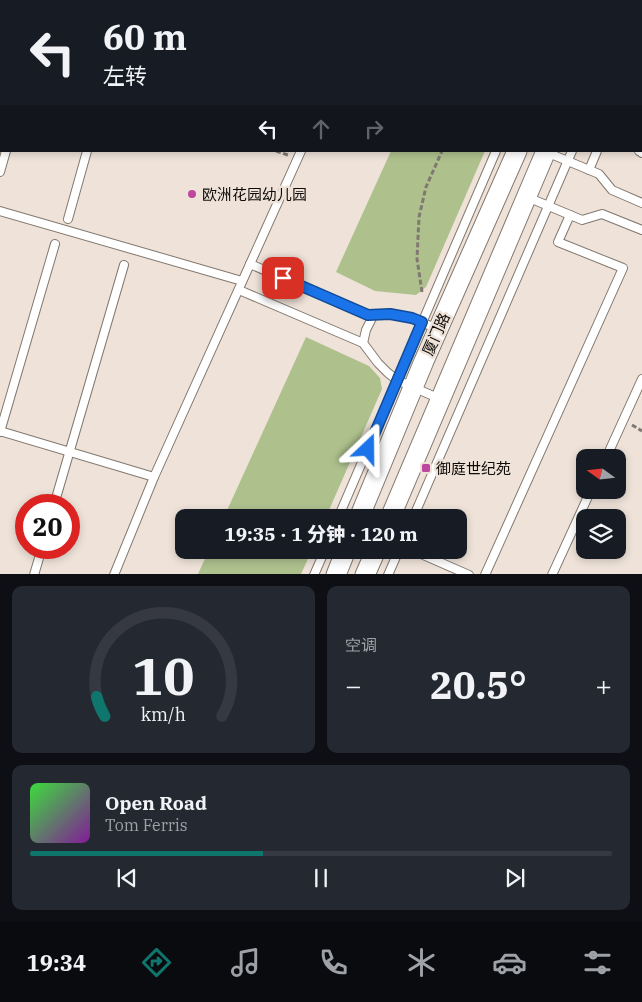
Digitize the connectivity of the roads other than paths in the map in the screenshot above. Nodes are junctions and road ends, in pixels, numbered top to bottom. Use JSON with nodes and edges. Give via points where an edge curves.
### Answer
{"nodes":[{"id":1,"x":6,"y":152,"type":"edge"},
{"id":2,"x":87,"y":152,"type":"edge"},
{"id":3,"x":301,"y":152,"type":"edge"},
{"id":4,"x":496,"y":152,"type":"edge"},
{"id":5,"x":517,"y":152,"type":"edge"},
{"id":6,"x":546,"y":152,"type":"edge"},
{"id":7,"x":572,"y":152,"type":"edge"},
{"id":8,"x":597,"y":152,"type":"edge"},
{"id":9,"x":568,"y":162,"type":"junction"},
{"id":10,"x":589,"y":170,"type":"junction"},
{"id":11,"x":0,"y":172,"type":"edge"},
{"id":12,"x":527,"y":197,"type":"junction"},
{"id":13,"x":642,"y":203,"type":"edge"},
{"id":14,"x":549,"y":206,"type":"junction"},
{"id":15,"x":0,"y":211,"type":"edge"},
{"id":16,"x":570,"y":215,"type":"junction"},
{"id":17,"x":68,"y":219,"type":"dead end"},
{"id":18,"x":642,"y":230,"type":"edge"},
{"id":19,"x":55,"y":244,"type":"dead end"},
{"id":20,"x":250,"y":264,"type":"junction"},
{"id":21,"x":124,"y":265,"type":"dead end"},
{"id":22,"x":242,"y":282,"type":"junction"},
{"id":23,"x":239,"y":290,"type":"junction"},
{"id":24,"x":373,"y":316,"type":"junction"},
{"id":25,"x":430,"y":326,"type":"junction"},
{"id":26,"x":363,"y":343,"type":"junction"},
{"id":27,"x":642,"y":379,"type":"edge"},
{"id":28,"x":405,"y":384,"type":"junction"},
{"id":29,"x":440,"y":399,"type":"junction"},
{"id":30,"x":0,"y":431,"type":"edge"},
{"id":31,"x":610,"y":449,"type":"edge"},
{"id":32,"x":70,"y":452,"type":"junction"},
{"id":33,"x":154,"y":477,"type":"junction"},
{"id":34,"x":57,"y":494,"type":"edge"},
{"id":35,"x":587,"y":499,"type":"edge"},
{"id":36,"x":342,"y":509,"type":"edge"},
{"id":37,"x":362,"y":509,"type":"edge"},
{"id":38,"x":394,"y":509,"type":"edge"},
{"id":39,"x":417,"y":509,"type":"edge"},
{"id":40,"x":39,"y":559,"type":"edge"},
{"id":41,"x":320,"y":559,"type":"edge"},
{"id":42,"x":342,"y":559,"type":"edge"},
{"id":43,"x":372,"y":559,"type":"edge"},
{"id":44,"x":395,"y":559,"type":"edge"},
{"id":45,"x":433,"y":559,"type":"edge"},
{"id":46,"x":34,"y":574,"type":"edge"},
{"id":47,"x":114,"y":574,"type":"edge"},
{"id":48,"x":314,"y":574,"type":"edge"},
{"id":49,"x":336,"y":574,"type":"edge"},
{"id":50,"x":365,"y":574,"type":"edge"},
{"id":51,"x":388,"y":574,"type":"edge"},
{"id":52,"x":469,"y":574,"type":"edge"},
{"id":53,"x":485,"y":574,"type":"edge"},
{"id":54,"x":552,"y":574,"type":"edge"}],
"edges":[{"from":1,"to":11,"type":"lane"},
{"from":2,"to":17,"type":"lane"},
{"from":3,"to":20,"type":"lane"},
{"from":4,"to":25,"type":"lane","via":[[426,314]]},
{"from":5,"to":25,"type":"street","name":"厦门路"},
{"from":6,"to":9,"type":"lane"},
{"from":6,"to":12,"type":"street","name":"厦门路"},
{"from":7,"to":9,"type":"lane"},
{"from":8,"to":10,"type":"lane"},
{"from":9,"to":10,"type":"lane"},
{"from":9,"to":14,"type":"lane"},
{"from":10,"to":13,"type":"lane","via":[[599,174],[612,190]]},
{"from":12,"to":14,"type":"lane"},
{"from":12,"to":29,"type":"street","name":"厦门路"},
{"from":14,"to":16,"type":"lane"},
{"from":14,"to":39,"type":"lane"},
{"from":15,"to":22,"type":"lane"},
{"from":16,"to":18,"type":"lane","via":[[582,220],[602,214]]},
{"from":16,"to":53,"type":"lane","via":[[558,242],[623,268]]},
{"from":19,"to":30,"type":"lane"},
{"from":20,"to":22,"type":"lane"},
{"from":20,"to":24,"type":"lane"},
{"from":21,"to":32,"type":"lane"},
{"from":22,"to":23,"type":"lane"},
{"from":23,"to":26,"type":"lane"},
{"from":23,"to":33,"type":"lane"},
{"from":24,"to":25,"type":"lane","via":[[390,314]]},
{"from":24,"to":26,"type":"lane"},
{"from":25,"to":28,"type":"street","name":"厦门路"},
{"from":26,"to":28,"type":"lane","via":[[388,374]]},
{"from":27,"to":31,"type":"lane"},
{"from":28,"to":29,"type":"lane"},
{"from":28,"to":36,"type":"lane"},
{"from":28,"to":37,"type":"street","name":"厦门路"},
{"from":29,"to":38,"type":"street","name":"厦门路"},
{"from":30,"to":32,"type":"lane"},
{"from":32,"to":33,"type":"lane"},
{"from":32,"to":34,"type":"lane"},
{"from":33,"to":47,"type":"lane"},
{"from":35,"to":54,"type":"lane"},
{"from":40,"to":46,"type":"lane"},
{"from":41,"to":48,"type":"lane"},
{"from":42,"to":49,"type":"street"},
{"from":43,"to":50,"type":"street"},
{"from":44,"to":51,"type":"lane"},
{"from":45,"to":52,"type":"lane"}]}
